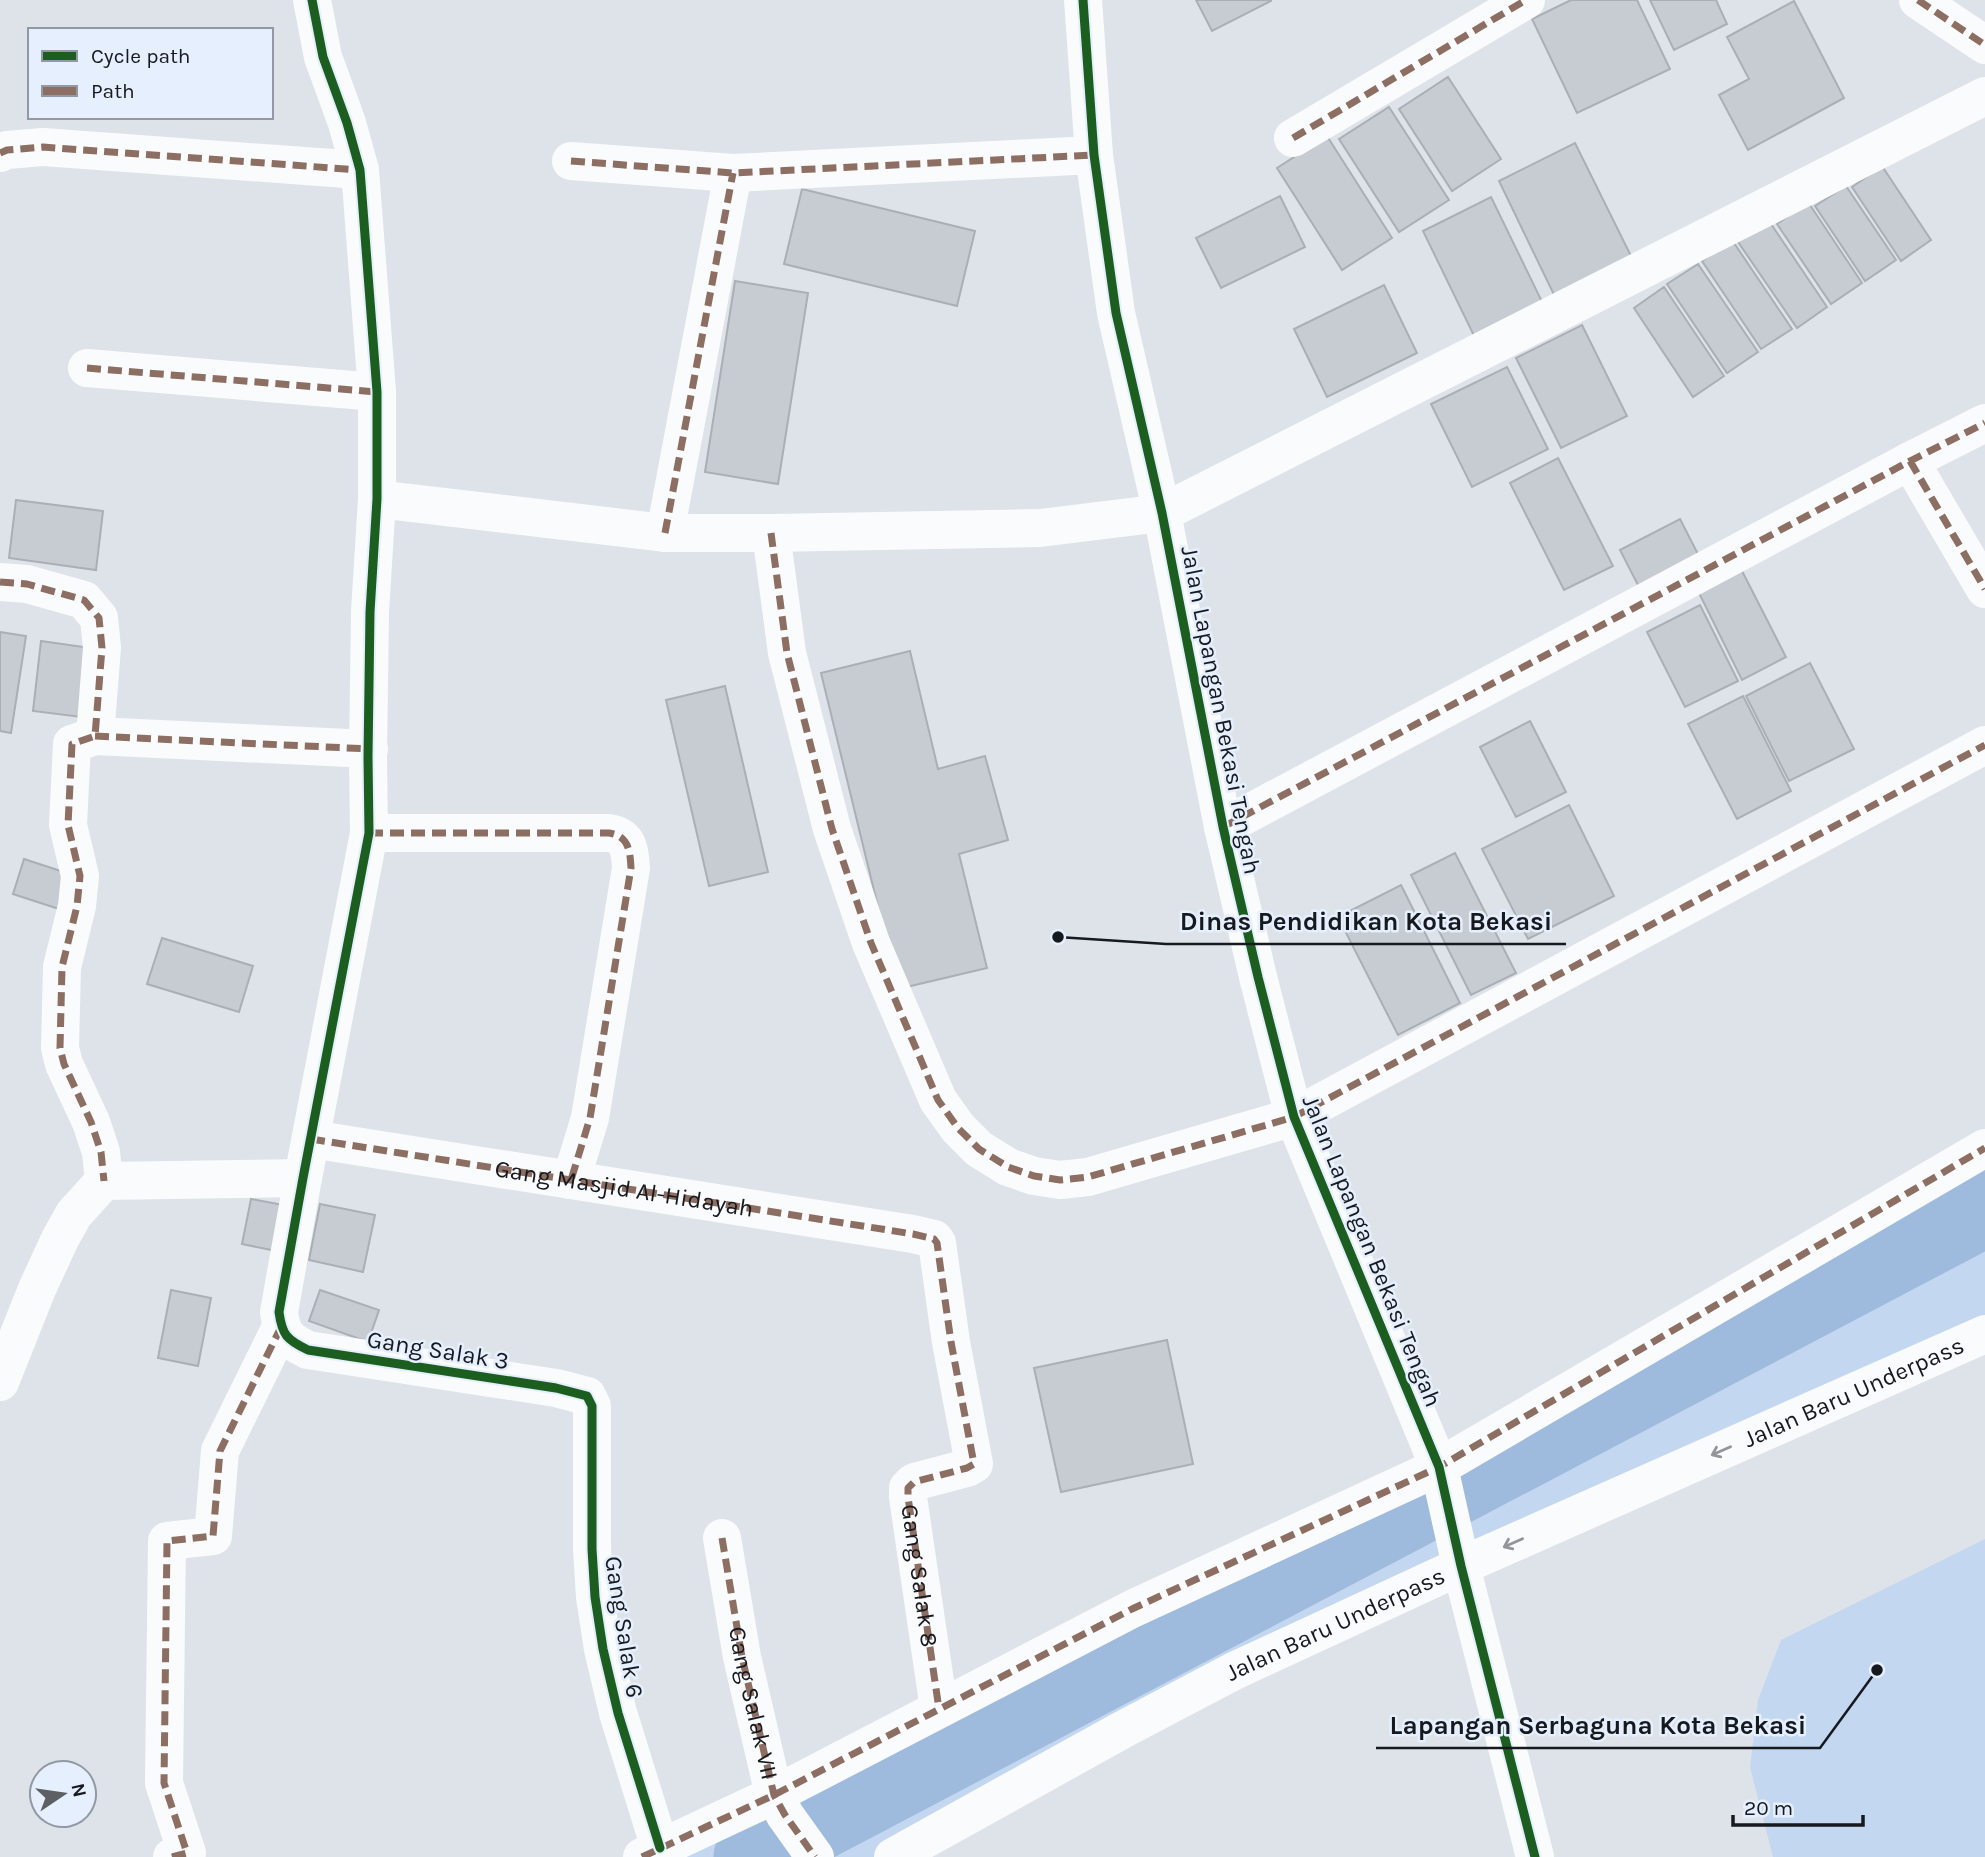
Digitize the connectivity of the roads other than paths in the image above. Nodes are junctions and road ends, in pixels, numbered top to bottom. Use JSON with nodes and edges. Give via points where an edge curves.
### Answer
{"nodes":[{"id":1,"x":312,"y":0,"type":"edge"},
{"id":2,"x":1083,"y":0,"type":"edge"},
{"id":3,"x":1526,"y":0,"type":"edge"},
{"id":4,"x":1918,"y":0,"type":"edge"},
{"id":5,"x":1985,"y":46,"type":"edge"},
{"id":6,"x":1985,"y":96,"type":"edge"},
{"id":7,"x":1293,"y":138,"type":"dead end"},
{"id":8,"x":0,"y":153,"type":"edge"},
{"id":9,"x":1094,"y":155,"type":"junction"},
{"id":10,"x":571,"y":161,"type":"dead end"},
{"id":11,"x":360,"y":170,"type":"junction"},
{"id":12,"x":733,"y":173,"type":"junction"},
{"id":13,"x":87,"y":368,"type":"dead end"},
{"id":14,"x":377,"y":392,"type":"junction"},
{"id":15,"x":1985,"y":423,"type":"edge"},
{"id":16,"x":1910,"y":461,"type":"junction"},
{"id":17,"x":377,"y":499,"type":"junction"},
{"id":18,"x":1162,"y":513,"type":"junction"},
{"id":19,"x":664,"y":533,"type":"junction"},
{"id":20,"x":771,"y":533,"type":"junction"},
{"id":21,"x":0,"y":582,"type":"edge"},
{"id":22,"x":1985,"y":589,"type":"edge"},
{"id":23,"x":95,"y":736,"type":"junction"},
{"id":24,"x":1985,"y":744,"type":"edge"},
{"id":25,"x":369,"y":749,"type":"junction"},
{"id":26,"x":1223,"y":827,"type":"junction"},
{"id":27,"x":369,"y":833,"type":"junction"},
{"id":28,"x":1294,"y":1117,"type":"junction"},
{"id":29,"x":311,"y":1139,"type":"junction"},
{"id":30,"x":1985,"y":1148,"type":"edge"},
{"id":31,"x":303,"y":1178,"type":"junction"},
{"id":32,"x":571,"y":1180,"type":"junction"},
{"id":33,"x":104,"y":1181,"type":"junction"},
{"id":34,"x":934,"y":1240,"type":"joint"},
{"id":35,"x":281,"y":1327,"type":"junction"},
{"id":36,"x":1985,"y":1334,"type":"edge"},
{"id":37,"x":0,"y":1382,"type":"edge"},
{"id":38,"x":592,"y":1406,"type":"joint"},
{"id":39,"x":1439,"y":1467,"type":"junction"},
{"id":40,"x":722,"y":1538,"type":"dead end"},
{"id":41,"x":1461,"y":1566,"type":"junction"},
{"id":42,"x":939,"y":1709,"type":"junction"},
{"id":43,"x":779,"y":1805,"type":"junction"},
{"id":44,"x":651,"y":1852,"type":"edge"},
{"id":45,"x":172,"y":1857,"type":"edge"},
{"id":46,"x":815,"y":1857,"type":"edge"},
{"id":47,"x":893,"y":1857,"type":"edge"},
{"id":48,"x":1535,"y":1857,"type":"edge"}],
"edges":[{"from":1,"to":11,"type":"street","via":[[323,57]]},
{"from":2,"to":9,"type":"street","name":"Jalan Lapangan Bekasi Tengah"},
{"from":3,"to":7,"type":"street"},
{"from":4,"to":5,"type":"street"},
{"from":6,"to":18,"type":"street"},
{"from":8,"to":11,"type":"street","via":[[43,146]]},
{"from":9,"to":12,"type":"street"},
{"from":9,"to":18,"type":"street","name":"Jalan Lapangan Bekasi Tengah","via":[[1116,313]]},
{"from":10,"to":12,"type":"street"},
{"from":11,"to":14,"type":"street"},
{"from":12,"to":19,"type":"street"},
{"from":13,"to":14,"type":"street"},
{"from":14,"to":17,"type":"street"},
{"from":15,"to":16,"type":"street"},
{"from":16,"to":22,"type":"street"},
{"from":16,"to":26,"type":"street"},
{"from":17,"to":19,"type":"street"},
{"from":17,"to":25,"type":"street"},
{"from":18,"to":20,"type":"street","via":[[1040,528]]},
{"from":18,"to":26,"type":"street","name":"Jalan Lapangan Bekasi Tengah"},
{"from":19,"to":20,"type":"street"},
{"from":20,"to":28,"type":"street","via":[[787,653],[832,829],[871,943],[938,1100],[958,1128],[979,1149],[1008,1167],[1060,1180],[1088,1177]]},
{"from":21,"to":23,"type":"street","via":[[27,584],[84,600],[99,618],[102,648]]},
{"from":23,"to":25,"type":"street"},
{"from":23,"to":33,"type":"street","via":[[72,744],[68,825],[80,876],[78,906],[62,967],[60,1048],[101,1152]]},
{"from":24,"to":28,"type":"street"},
{"from":25,"to":27,"type":"street"},
{"from":26,"to":28,"type":"street","name":"Jalan Lapangan Bekasi Tengah"},
{"from":27,"to":29,"type":"street"},
{"from":27,"to":32,"type":"street","via":[[609,833],[628,845],[631,868],[590,1118]]},
{"from":28,"to":39,"type":"street","name":"Jalan Lapangan Bekasi Tengah"},
{"from":29,"to":31,"type":"street"},
{"from":29,"to":32,"type":"street","name":"Gang Masjid Al-Hidayah"},
{"from":30,"to":39,"type":"street"},
{"from":31,"to":33,"type":"street"},
{"from":31,"to":35,"type":"street","via":[[279,1312]]},
{"from":32,"to":34,"type":"street","name":"Gang Masjid Al-Hidayah"},
{"from":33,"to":37,"type":"street","via":[[74,1214],[60,1239]]},
{"from":34,"to":42,"type":"street","name":"Gang Salak 8","via":[[974,1464],[914,1482],[908,1488]]},
{"from":35,"to":38,"type":"street","name":"Gang Salak 3","via":[[287,1338],[308,1350],[582,1393]]},
{"from":35,"to":45,"type":"street","via":[[220,1451],[213,1536],[167,1541],[164,1783],[187,1853]]},
{"from":36,"to":41,"type":"street","name":"Jalan Baru Underpass","one_way":true},
{"from":38,"to":44,"type":"street","name":"Gang Salak 6","via":[[595,1597]]},
{"from":39,"to":41,"type":"street","name":"Jalan Lapangan Bekasi Tengah"},
{"from":39,"to":42,"type":"street","via":[[1132,1609]]},
{"from":40,"to":43,"type":"street","name":"Gang Salak VII","via":[[742,1657]]},
{"from":41,"to":47,"type":"street","name":"Jalan Baru Underpass","via":[[1234,1671]]},
{"from":41,"to":48,"type":"street","name":"Jalan Lapangan Bekasi Tengah"},
{"from":42,"to":43,"type":"street"},
{"from":43,"to":44,"type":"street"},
{"from":43,"to":46,"type":"street","name":"Gang Salak VII"}]}
